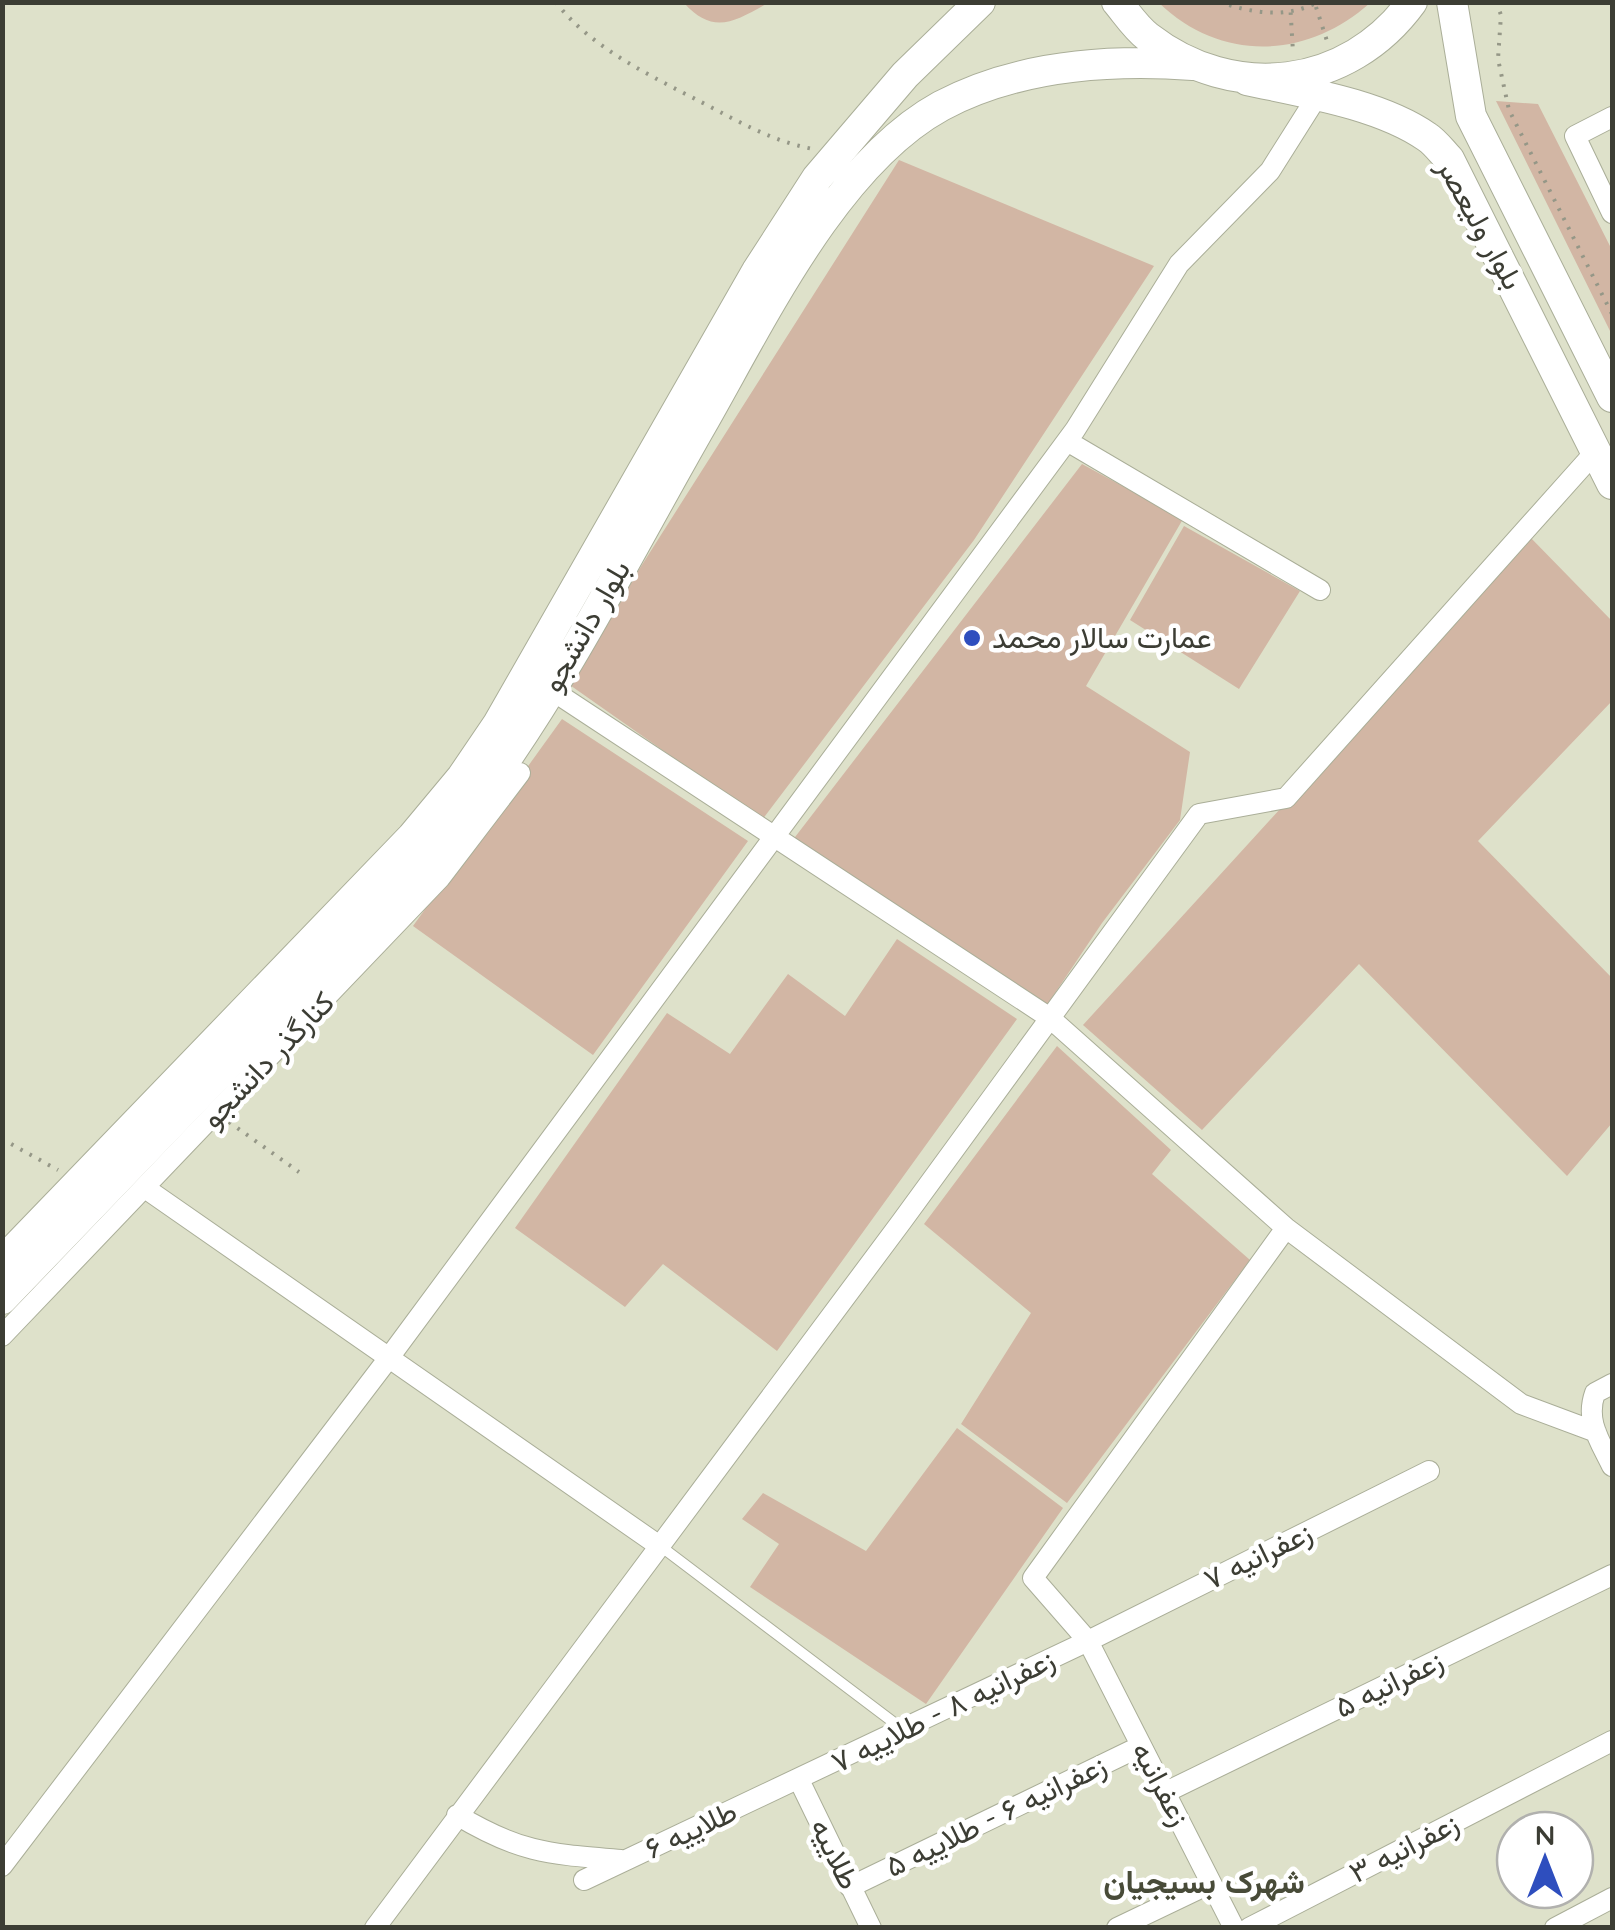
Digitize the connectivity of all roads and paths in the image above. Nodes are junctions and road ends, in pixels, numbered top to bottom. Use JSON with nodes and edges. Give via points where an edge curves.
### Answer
{"nodes":[{"id":1,"x":556,"y":2,"type":"edge"},
{"id":2,"x":980,"y":2,"type":"edge"},
{"id":3,"x":1118,"y":2,"type":"edge"},
{"id":4,"x":1219,"y":2,"type":"edge"},
{"id":5,"x":1290,"y":2,"type":"edge"},
{"id":6,"x":1412,"y":2,"type":"edge"},
{"id":7,"x":1452,"y":2,"type":"edge"},
{"id":8,"x":1496,"y":2,"type":"edge"},
{"id":9,"x":1316,"y":3,"type":"edge"},
{"id":10,"x":1292,"y":12,"type":"junction"},
{"id":11,"x":1328,"y":43,"type":"dead end"},
{"id":12,"x":1293,"y":53,"type":"dead end"},
{"id":13,"x":1192,"y":65,"type":"junction"},
{"id":14,"x":1247,"y":80,"type":"junction"},
{"id":15,"x":1318,"y":95,"type":"junction"},
{"id":16,"x":1612,"y":117,"type":"edge"},
{"id":17,"x":838,"y":154,"type":"junction"},
{"id":18,"x":1612,"y":213,"type":"edge"},
{"id":19,"x":1612,"y":314,"type":"edge"},
{"id":20,"x":1612,"y":398,"type":"edge"},
{"id":21,"x":1067,"y":441,"type":"junction"},
{"id":22,"x":1596,"y":452,"type":"junction"},
{"id":23,"x":1612,"y":484,"type":"edge"},
{"id":24,"x":1320,"y":590,"type":"dead end"},
{"id":25,"x":550,"y":689,"type":"junction"},
{"id":26,"x":520,"y":773,"type":"dead end"},
{"id":27,"x":773,"y":837,"type":"junction"},
{"id":28,"x":1050,"y":1018,"type":"junction"},
{"id":29,"x":217,"y":1113,"type":"junction"},
{"id":30,"x":2,"y":1139,"type":"edge"},
{"id":31,"x":299,"y":1172,"type":"dead end"},
{"id":32,"x":78,"y":1183,"type":"junction"},
{"id":33,"x":146,"y":1188,"type":"junction"},
{"id":34,"x":1286,"y":1228,"type":"junction"},
{"id":35,"x":2,"y":1262,"type":"edge"},
{"id":36,"x":2,"y":1298,"type":"edge"},
{"id":37,"x":2,"y":1336,"type":"edge"},
{"id":38,"x":388,"y":1359,"type":"junction"},
{"id":39,"x":1604,"y":1389,"type":"edge"},
{"id":40,"x":1596,"y":1432,"type":"junction"},
{"id":41,"x":1612,"y":1466,"type":"edge"},
{"id":42,"x":1429,"y":1471,"type":"dead end"},
{"id":43,"x":658,"y":1545,"type":"junction"},
{"id":44,"x":1612,"y":1575,"type":"edge"},
{"id":45,"x":1088,"y":1641,"type":"junction"},
{"id":46,"x":904,"y":1730,"type":"junction"},
{"id":47,"x":1612,"y":1741,"type":"edge"},
{"id":48,"x":1141,"y":1746,"type":"junction"},
{"id":49,"x":799,"y":1780,"type":"junction"},
{"id":50,"x":1166,"y":1792,"type":"junction"},
{"id":51,"x":457,"y":1815,"type":"junction"},
{"id":52,"x":625,"y":1860,"type":"junction"},
{"id":53,"x":2,"y":1866,"type":"edge"},
{"id":54,"x":584,"y":1880,"type":"dead end"},
{"id":55,"x":1211,"y":1883,"type":"junction"},
{"id":56,"x":850,"y":1886,"type":"junction"},
{"id":57,"x":1612,"y":1898,"type":"edge"},
{"id":58,"x":374,"y":1928,"type":"edge"},
{"id":59,"x":871,"y":1928,"type":"edge"},
{"id":60,"x":1117,"y":1928,"type":"edge"},
{"id":61,"x":1234,"y":1928,"type":"edge"},
{"id":62,"x":1248,"y":1928,"type":"edge"},
{"id":63,"x":1555,"y":1928,"type":"edge"}],
"edges":[{"from":1,"to":17,"type":"path","via":[[653,79],[786,144]]},
{"from":2,"to":17,"type":"main road","name":"بلوار دانشجو"},
{"from":3,"to":13,"type":"main road","via":[[1146,36]]},
{"from":4,"to":10,"type":"path","via":[[1254,13]]},
{"from":5,"to":10,"type":"path"},
{"from":6,"to":14,"type":"main road","via":[[1394,27],[1350,59],[1300,77]]},
{"from":7,"to":20,"type":"main road","name":"بلوار ولیعصر","via":[[1470,116]]},
{"from":8,"to":19,"type":"path","via":[[1509,110]]},
{"from":9,"to":10,"type":"path"},
{"from":9,"to":11,"type":"path"},
{"from":10,"to":12,"type":"path"},
{"from":13,"to":14,"type":"main road","name":"بلوار ولیعصر"},
{"from":13,"to":25,"type":"main road","name":"بلوار دانشجو","via":[[1061,68],[982,87],[938,108],[879,152],[782,285]]},
{"from":14,"to":15,"type":"main road","name":"بلوار ولیعصر"},
{"from":15,"to":21,"type":"street","via":[[1270,171],[1179,264]]},
{"from":15,"to":22,"type":"main road","name":"بلوار ولیعصر","via":[[1400,123],[1450,159]]},
{"from":16,"to":18,"type":"street","via":[[1575,136]]},
{"from":17,"to":32,"type":"main road","name":"بلوار دانشجو","via":[[765,258],[462,777]]},
{"from":21,"to":24,"type":"street"},
{"from":21,"to":27,"type":"street"},
{"from":22,"to":23,"type":"main road","name":"بلوار ولیعصر"},
{"from":22,"to":28,"type":"street","via":[[1286,798],[1199,814]]},
{"from":25,"to":27,"type":"street"},
{"from":25,"to":36,"type":"main road","name":"بلوار دانشجو","via":[[483,792],[426,858]]},
{"from":26,"to":29,"type":"street","name":"کنارگذر دانشجو","via":[[440,878]]},
{"from":27,"to":28,"type":"street"},
{"from":27,"to":38,"type":"street"},
{"from":28,"to":34,"type":"street"},
{"from":28,"to":43,"type":"street"},
{"from":29,"to":31,"type":"path"},
{"from":29,"to":33,"type":"street","name":"کنارگذر دانشجو"},
{"from":30,"to":32,"type":"path"},
{"from":32,"to":35,"type":"main road","name":"بلوار دانشجو"},
{"from":33,"to":37,"type":"street","name":"کنارگذر دانشجو"},
{"from":33,"to":38,"type":"street"},
{"from":34,"to":40,"type":"street","via":[[1521,1404]]},
{"from":34,"to":45,"type":"street","name":"زعفرانیه","via":[[1033,1578]]},
{"from":38,"to":43,"type":"street"},
{"from":38,"to":53,"type":"street"},
{"from":39,"to":40,"type":"street","via":[[1590,1412]]},
{"from":40,"to":41,"type":"street"},
{"from":42,"to":45,"type":"street","name":"زعفرانیه ۷"},
{"from":43,"to":46,"type":"lane"},
{"from":43,"to":51,"type":"street"},
{"from":44,"to":50,"type":"street","name":"زعفرانیه ۵"},
{"from":45,"to":46,"type":"street","name":"زعفرانیه ۸ - طلاییه ۷"},
{"from":45,"to":48,"type":"street","name":"زعفرانیه"},
{"from":46,"to":49,"type":"street","name":"زعفرانیه ۸ - طلاییه ۷"},
{"from":47,"to":62,"type":"street","name":"زعفرانیه ۳"},
{"from":48,"to":50,"type":"street","name":"زعفرانیه"},
{"from":48,"to":56,"type":"street","name":"زعفرانیه ۶ - طلاییه ۵"},
{"from":49,"to":52,"type":"street","name":"طلاییه ۶"},
{"from":49,"to":56,"type":"street","name":"طلاییه"},
{"from":50,"to":55,"type":"street","name":"زعفرانیه"},
{"from":51,"to":52,"type":"street","via":[[525,1849]]},
{"from":51,"to":58,"type":"street"},
{"from":52,"to":54,"type":"street","name":"طلاییه ۶"},
{"from":55,"to":60,"type":"street"},
{"from":55,"to":61,"type":"street","name":"زعفرانیه"},
{"from":56,"to":59,"type":"street","name":"طلاییه"},
{"from":57,"to":63,"type":"street"}]}
